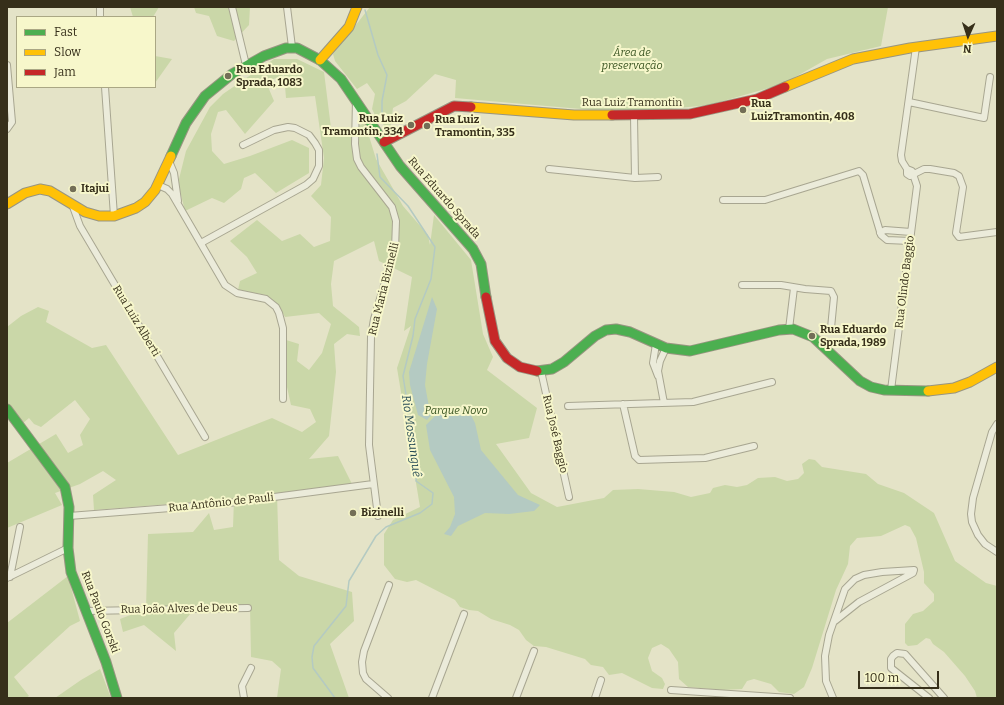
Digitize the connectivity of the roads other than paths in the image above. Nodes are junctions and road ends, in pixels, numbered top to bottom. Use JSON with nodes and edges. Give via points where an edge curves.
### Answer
{"nodes":[{"id":1,"x":232,"y":7,"type":"edge"},
{"id":2,"x":287,"y":7,"type":"edge"},
{"id":3,"x":357,"y":7,"type":"edge"},
{"id":4,"x":997,"y":36,"type":"edge"},
{"id":5,"x":292,"y":47,"type":"junction"},
{"id":6,"x":916,"y":47,"type":"junction"},
{"id":7,"x":320,"y":60,"type":"junction"},
{"id":8,"x":7,"y":65,"type":"edge"},
{"id":9,"x":246,"y":65,"type":"junction"},
{"id":10,"x":990,"y":77,"type":"dead end"},
{"id":11,"x":105,"y":88,"type":"edge"},
{"id":12,"x":356,"y":99,"type":"junction"},
{"id":13,"x":909,"y":102,"type":"junction"},
{"id":14,"x":634,"y":116,"type":"junction"},
{"id":15,"x":7,"y":129,"type":"edge"},
{"id":16,"x":384,"y":142,"type":"junction"},
{"id":17,"x":243,"y":144,"type":"dead end"},
{"id":18,"x":169,"y":161,"type":"junction"},
{"id":19,"x":549,"y":169,"type":"dead end"},
{"id":20,"x":913,"y":176,"type":"junction"},
{"id":21,"x":658,"y":177,"type":"dead end"},
{"id":22,"x":635,"y":178,"type":"junction"},
{"id":23,"x":158,"y":185,"type":"junction"},
{"id":24,"x":723,"y":200,"type":"dead end"},
{"id":25,"x":178,"y":203,"type":"junction"},
{"id":26,"x":7,"y":204,"type":"edge"},
{"id":27,"x":72,"y":204,"type":"junction"},
{"id":28,"x":114,"y":216,"type":"junction"},
{"id":29,"x":911,"y":232,"type":"junction"},
{"id":30,"x":997,"y":232,"type":"edge"},
{"id":31,"x":880,"y":233,"type":"junction"},
{"id":32,"x":910,"y":241,"type":"junction"},
{"id":33,"x":201,"y":243,"type":"junction"},
{"id":34,"x":742,"y":285,"type":"dead end"},
{"id":35,"x":794,"y":288,"type":"junction"},
{"id":36,"x":831,"y":328,"type":"dead end"},
{"id":37,"x":791,"y":329,"type":"junction"},
{"id":38,"x":656,"y":344,"type":"junction"},
{"id":39,"x":666,"y":348,"type":"junction"},
{"id":40,"x":997,"y":367,"type":"edge"},
{"id":41,"x":541,"y":371,"type":"junction"},
{"id":42,"x":658,"y":376,"type":"junction"},
{"id":43,"x":772,"y":382,"type":"dead end"},
{"id":44,"x":891,"y":390,"type":"junction"},
{"id":45,"x":283,"y":398,"type":"dead end"},
{"id":46,"x":664,"y":403,"type":"junction"},
{"id":47,"x":623,"y":404,"type":"junction"},
{"id":48,"x":568,"y":406,"type":"dead end"},
{"id":49,"x":7,"y":409,"type":"edge"},
{"id":50,"x":997,"y":424,"type":"edge"},
{"id":51,"x":205,"y":437,"type":"dead end"},
{"id":52,"x":754,"y":446,"type":"dead end"},
{"id":53,"x":373,"y":484,"type":"junction"},
{"id":54,"x":569,"y":497,"type":"dead end"},
{"id":55,"x":70,"y":516,"type":"junction"},
{"id":56,"x":378,"y":516,"type":"dead end"},
{"id":57,"x":20,"y":528,"type":"dead end"},
{"id":58,"x":68,"y":548,"type":"junction"},
{"id":59,"x":997,"y":552,"type":"edge"},
{"id":60,"x":8,"y":577,"type":"edge"},
{"id":61,"x":389,"y":585,"type":"dead end"},
{"id":62,"x":248,"y":608,"type":"dead end"},
{"id":63,"x":86,"y":611,"type":"junction"},
{"id":64,"x":464,"y":614,"type":"dead end"},
{"id":65,"x":835,"y":621,"type":"junction"},
{"id":66,"x":534,"y":652,"type":"dead end"},
{"id":67,"x":251,"y":668,"type":"dead end"},
{"id":68,"x":601,"y":680,"type":"dead end"},
{"id":69,"x":671,"y":690,"type":"dead end"},
{"id":70,"x":117,"y":698,"type":"edge"},
{"id":71,"x":244,"y":698,"type":"edge"},
{"id":72,"x":388,"y":698,"type":"edge"},
{"id":73,"x":432,"y":698,"type":"edge"},
{"id":74,"x":516,"y":698,"type":"edge"},
{"id":75,"x":594,"y":698,"type":"edge"},
{"id":76,"x":790,"y":698,"type":"edge"},
{"id":77,"x":833,"y":698,"type":"edge"},
{"id":78,"x":929,"y":698,"type":"edge"},
{"id":79,"x":944,"y":698,"type":"edge"}],
"edges":[{"from":1,"to":9,"type":"street"},
{"from":2,"to":5,"type":"street"},
{"from":3,"to":7,"type":"main road","via":[[349,27]]},
{"from":4,"to":6,"type":"main road","name":"Rua Luiz Tramontin"},
{"from":5,"to":7,"type":"main road","name":"Rua Eduardo Sprada"},
{"from":5,"to":9,"type":"main road","via":[[272,52]]},
{"from":6,"to":13,"type":"street"},
{"from":6,"to":14,"type":"main road","name":"Rua Luiz Tramontin","via":[[853,59],[774,93],[745,102],[676,116]]},
{"from":7,"to":12,"type":"main road","name":"Rua Eduardo Sprada","via":[[341,79]]},
{"from":8,"to":15,"type":"street","via":[[12,122]]},
{"from":9,"to":18,"type":"main road","via":[[212,89],[197,105]]},
{"from":10,"to":13,"type":"street","via":[[984,118]]},
{"from":11,"to":28,"type":"street"},
{"from":12,"to":16,"type":"main road","name":"Rua Eduardo Sprada"},
{"from":12,"to":53,"type":"street","name":"Rua Maria Bizinelli","via":[[357,159],[392,207],[396,221],[395,249],[371,337],[369,445]]},
{"from":13,"to":20,"type":"street","via":[[901,159],[907,169],[912,171]]},
{"from":14,"to":16,"type":"main road","name":"Rua Luiz Tramontin","via":[[454,106]]},
{"from":14,"to":22,"type":"street"},
{"from":16,"to":41,"type":"main road","name":"Rua Eduardo Sprada","via":[[400,166],[468,242],[478,257],[483,272],[491,326],[503,353],[520,367]]},
{"from":17,"to":33,"type":"street","via":[[274,130],[295,128],[309,135],[315,143],[319,166],[316,174],[306,185]]},
{"from":18,"to":23,"type":"main road"},
{"from":18,"to":25,"type":"street","via":[[174,173]]},
{"from":19,"to":22,"type":"street"},
{"from":20,"to":29,"type":"street","name":"Rua Olindo Baggio","via":[[917,186]]},
{"from":20,"to":30,"type":"street","via":[[930,169],[959,176],[963,188],[957,236],[962,238]]},
{"from":21,"to":22,"type":"street"},
{"from":23,"to":25,"type":"street","via":[[167,188]]},
{"from":23,"to":28,"type":"main road","via":[[145,202],[129,212]]},
{"from":24,"to":31,"type":"street","via":[[765,200],[859,171],[863,175]]},
{"from":25,"to":33,"type":"street"},
{"from":26,"to":27,"type":"main road","via":[[25,193],[40,189],[50,191]]},
{"from":27,"to":28,"type":"main road","via":[[92,214]]},
{"from":27,"to":51,"type":"street","name":"Rua Luiz Alberti","via":[[80,226]]},
{"from":29,"to":31,"type":"street","via":[[885,230]]},
{"from":29,"to":32,"type":"street","name":"Rua Olindo Baggio"},
{"from":31,"to":32,"type":"street","via":[[887,240]]},
{"from":32,"to":44,"type":"street","name":"Rua Olindo Baggio"},
{"from":33,"to":45,"type":"street","via":[[231,291],[266,299],[280,313]]},
{"from":34,"to":35,"type":"street","via":[[781,285]]},
{"from":35,"to":36,"type":"street","via":[[831,291],[834,297]]},
{"from":35,"to":37,"type":"street","via":[[790,310]]},
{"from":37,"to":39,"type":"main road","name":"Rua Eduardo Sprada","via":[[699,350],[681,351]]},
{"from":37,"to":44,"type":"main road","via":[[813,337],[860,381],[871,387]]},
{"from":38,"to":39,"type":"main road","name":"Rua Eduardo Sprada"},
{"from":38,"to":41,"type":"main road","name":"Rua Eduardo Sprada","via":[[626,330],[606,330],[559,366]]},
{"from":38,"to":42,"type":"street","via":[[653,364]]},
{"from":39,"to":42,"type":"street","via":[[660,361]]},
{"from":40,"to":44,"type":"main road","via":[[954,388]]},
{"from":41,"to":54,"type":"street","name":"Rua José Baggio"},
{"from":42,"to":46,"type":"street"},
{"from":43,"to":46,"type":"street","via":[[700,401]]},
{"from":46,"to":47,"type":"street"},
{"from":47,"to":48,"type":"street"},
{"from":47,"to":52,"type":"street","via":[[635,456],[639,460],[705,458]]},
{"from":49,"to":55,"type":"main road","name":"Rua Paulo Gorski","via":[[61,480],[69,500]]},
{"from":50,"to":59,"type":"street","via":[[992,432],[973,498],[971,514],[978,535],[985,544]]},
{"from":53,"to":55,"type":"street","name":"Rua Antônio de Pauli","via":[[222,504]]},
{"from":53,"to":56,"type":"street","name":"Rua Maria Bizinelli"},
{"from":55,"to":58,"type":"main road","name":"Rua Paulo Gorski"},
{"from":57,"to":60,"type":"street"},
{"from":58,"to":60,"type":"street"},
{"from":58,"to":63,"type":"main road","name":"Rua Paulo Gorski","via":[[73,578]]},
{"from":61,"to":72,"type":"street","via":[[362,662],[366,679]]},
{"from":62,"to":63,"type":"street","name":"Rua João Alves de Deus"},
{"from":63,"to":70,"type":"main road","name":"Rua Paulo Gorski"},
{"from":64,"to":73,"type":"street"},
{"from":65,"to":65,"type":"street","via":[[855,604],[913,573],[914,570],[882,572],[855,579],[842,595]]},
{"from":65,"to":77,"type":"street","via":[[824,665],[826,681]]},
{"from":66,"to":74,"type":"street"},
{"from":67,"to":71,"type":"street","via":[[242,686]]},
{"from":68,"to":75,"type":"street"},
{"from":69,"to":76,"type":"street"},
{"from":78,"to":79,"type":"street","via":[[891,668],[890,659],[893,656],[897,653],[906,654]]}]}
